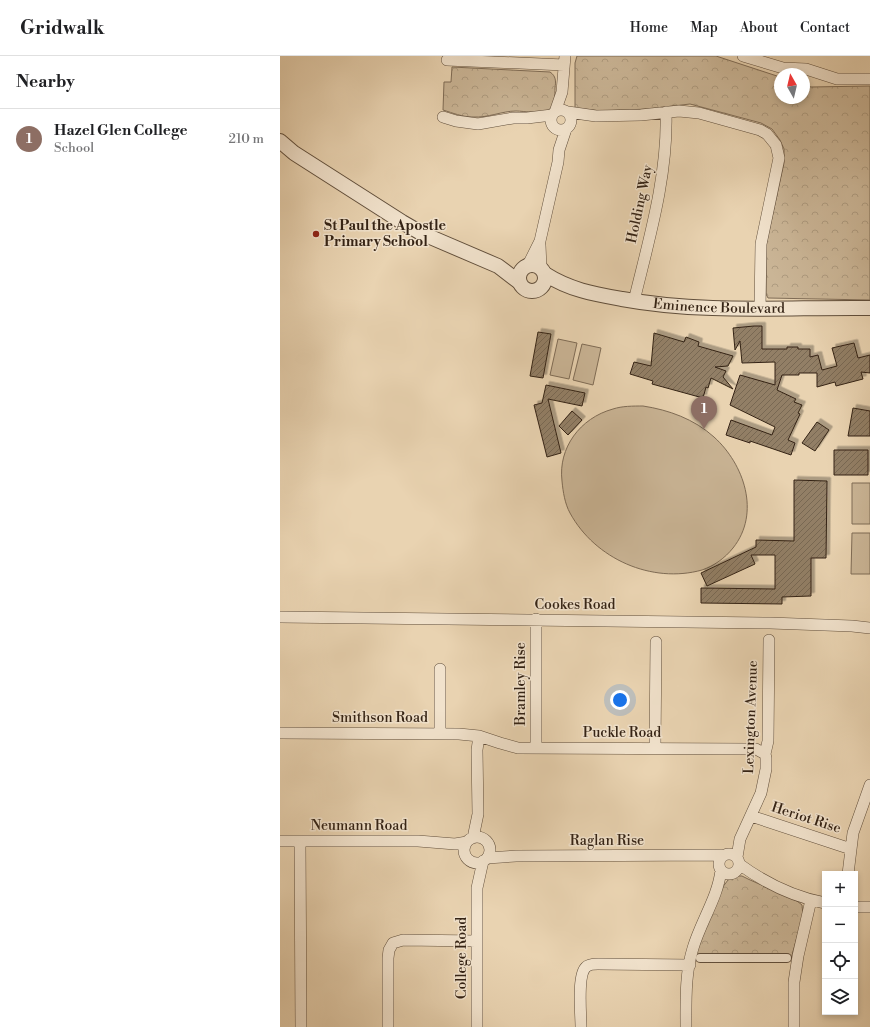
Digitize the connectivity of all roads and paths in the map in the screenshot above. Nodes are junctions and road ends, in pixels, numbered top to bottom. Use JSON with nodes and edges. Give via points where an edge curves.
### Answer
{"nodes":[{"id":1,"x":743,"y":56,"type":"edge"},
{"id":2,"x":451,"y":59,"type":"edge"},
{"id":3,"x":565,"y":60,"type":"edge"},
{"id":4,"x":870,"y":79,"type":"edge"},
{"id":5,"x":666,"y":112,"type":"junction"},
{"id":6,"x":443,"y":117,"type":"dead end"},
{"id":7,"x":561,"y":120,"type":"junction"},
{"id":8,"x":280,"y":141,"type":"edge"},
{"id":9,"x":498,"y":266,"type":"junction"},
{"id":10,"x":534,"y":269,"type":"junction"},
{"id":11,"x":519,"y":282,"type":"junction"},
{"id":12,"x":541,"y":288,"type":"junction"},
{"id":13,"x":570,"y":288,"type":"junction"},
{"id":14,"x":634,"y":301,"type":"junction"},
{"id":15,"x":870,"y":308,"type":"edge"},
{"id":16,"x":760,"y":309,"type":"junction"},
{"id":17,"x":280,"y":617,"type":"edge"},
{"id":18,"x":536,"y":619,"type":"junction"},
{"id":19,"x":870,"y":628,"type":"edge"},
{"id":20,"x":769,"y":640,"type":"dead end"},
{"id":21,"x":656,"y":642,"type":"dead end"},
{"id":22,"x":440,"y":669,"type":"dead end"},
{"id":23,"x":280,"y":733,"type":"edge"},
{"id":24,"x":440,"y":733,"type":"junction"},
{"id":25,"x":479,"y":736,"type":"junction"},
{"id":26,"x":536,"y":748,"type":"junction"},
{"id":27,"x":655,"y":748,"type":"junction"},
{"id":28,"x":765,"y":754,"type":"junction"},
{"id":29,"x":870,"y":785,"type":"edge"},
{"id":30,"x":478,"y":814,"type":"junction"},
{"id":31,"x":751,"y":816,"type":"junction"},
{"id":32,"x":280,"y":841,"type":"edge"},
{"id":33,"x":300,"y":841,"type":"junction"},
{"id":34,"x":488,"y":843,"type":"junction"},
{"id":35,"x":469,"y":848,"type":"junction"},
{"id":36,"x":851,"y":849,"type":"junction"},
{"id":37,"x":516,"y":856,"type":"junction"},
{"id":38,"x":485,"y":860,"type":"junction"},
{"id":39,"x":729,"y":864,"type":"junction"},
{"id":40,"x":848,"y":871,"type":"edge"},
{"id":41,"x":477,"y":888,"type":"junction"},
{"id":42,"x":811,"y":900,"type":"junction"},
{"id":43,"x":822,"y":902,"type":"edge"},
{"id":44,"x":858,"y":907,"type":"edge"},
{"id":45,"x":870,"y":907,"type":"edge"},
{"id":46,"x":478,"y":941,"type":"junction"},
{"id":47,"x":700,"y":958,"type":"dead end"},
{"id":48,"x":786,"y":958,"type":"dead end"},
{"id":49,"x":690,"y":965,"type":"junction"},
{"id":50,"x":301,"y":1027,"type":"edge"},
{"id":51,"x":388,"y":1027,"type":"edge"},
{"id":52,"x":477,"y":1027,"type":"edge"},
{"id":53,"x":581,"y":1027,"type":"edge"},
{"id":54,"x":686,"y":1027,"type":"edge"},
{"id":55,"x":794,"y":1027,"type":"edge"}],
"edges":[{"from":1,"to":4,"type":"street","via":[[783,68],[806,69],[837,78]]},
{"from":2,"to":3,"type":"street"},
{"from":3,"to":7,"type":"street"},
{"from":5,"to":7,"type":"street"},
{"from":5,"to":14,"type":"street","name":"Holding Way","via":[[667,133],[663,170]]},
{"from":5,"to":16,"type":"street","via":[[689,111],[760,130],[776,145],[779,163],[761,244]]},
{"from":6,"to":7,"type":"street","via":[[456,122],[478,124],[513,118]]},
{"from":7,"to":10,"type":"street","via":[[558,162]]},
{"from":8,"to":9,"type":"street","name":"Eminence Boulevard","via":[[294,153],[421,233]]},
{"from":9,"to":10,"type":"street","name":"Eminence Boulevard"},
{"from":9,"to":11,"type":"street","name":"Eminence Boulevard"},
{"from":10,"to":11,"type":"street","via":[[519,274]]},
{"from":10,"to":12,"type":"street","via":[[545,282]]},
{"from":10,"to":13,"type":"street","name":"Eminence Boulevard"},
{"from":11,"to":12,"type":"street","via":[[526,290],[533,292]]},
{"from":12,"to":13,"type":"street","name":"Eminence Boulevard"},
{"from":13,"to":14,"type":"street","name":"Eminence Boulevard"},
{"from":14,"to":16,"type":"street","name":"Eminence Boulevard","via":[[689,307]]},
{"from":15,"to":16,"type":"street","name":"Eminence Boulevard"},
{"from":17,"to":18,"type":"street","name":"Cookes Road"},
{"from":18,"to":19,"type":"street","name":"Cookes Road","via":[[770,623]]},
{"from":18,"to":26,"type":"street","name":"Bramley Rise"},
{"from":20,"to":28,"type":"street","name":"Lexington Avenue","via":[[768,741]]},
{"from":21,"to":27,"type":"street"},
{"from":22,"to":24,"type":"street"},
{"from":23,"to":24,"type":"street","name":"Smithson Road"},
{"from":24,"to":25,"type":"street","name":"Smithson Road"},
{"from":25,"to":26,"type":"street","name":"Puckle Road","via":[[518,748]]},
{"from":25,"to":30,"type":"street","name":"College Road"},
{"from":26,"to":27,"type":"street","name":"Puckle Road"},
{"from":27,"to":28,"type":"street","name":"Puckle Road","via":[[756,749]]},
{"from":28,"to":31,"type":"street","name":"Lexington Avenue","via":[[765,779]]},
{"from":29,"to":36,"type":"street","via":[[855,825]]},
{"from":30,"to":34,"type":"street","name":"College Road"},
{"from":30,"to":35,"type":"street","name":"College Road"},
{"from":31,"to":36,"type":"street","name":"Heriot Rise"},
{"from":31,"to":39,"type":"street","name":"Lexington Avenue"},
{"from":32,"to":33,"type":"street","name":"Neumann Road"},
{"from":33,"to":35,"type":"street","name":"Neumann Road","via":[[418,841]]},
{"from":33,"to":50,"type":"street"},
{"from":34,"to":35,"type":"street","via":[[480,838]]},
{"from":34,"to":37,"type":"street","name":"Raglan Rise"},
{"from":34,"to":38,"type":"street","via":[[490,850]]},
{"from":35,"to":38,"type":"street","via":[[476,862]]},
{"from":35,"to":41,"type":"street","name":"College Road"},
{"from":36,"to":40,"type":"street"},
{"from":37,"to":38,"type":"street","name":"Raglan Rise"},
{"from":37,"to":39,"type":"street","name":"Raglan Rise","via":[[698,856]]},
{"from":38,"to":41,"type":"street","name":"College Road"},
{"from":39,"to":42,"type":"street","name":"Raglan Rise"},
{"from":39,"to":49,"type":"street","name":"Lexington Avenue","via":[[693,947]]},
{"from":41,"to":46,"type":"street","name":"College Road"},
{"from":42,"to":43,"type":"street","name":"Raglan Rise"},
{"from":42,"to":55,"type":"street","via":[[794,982]]},
{"from":44,"to":45,"type":"street"},
{"from":46,"to":51,"type":"street","via":[[403,940],[393,943],[388,958]]},
{"from":46,"to":52,"type":"street","name":"College Road"},
{"from":47,"to":48,"type":"street"},
{"from":49,"to":53,"type":"street","via":[[593,964],[586,967],[581,981]]},
{"from":49,"to":54,"type":"street","name":"Lexington Avenue"}]}
